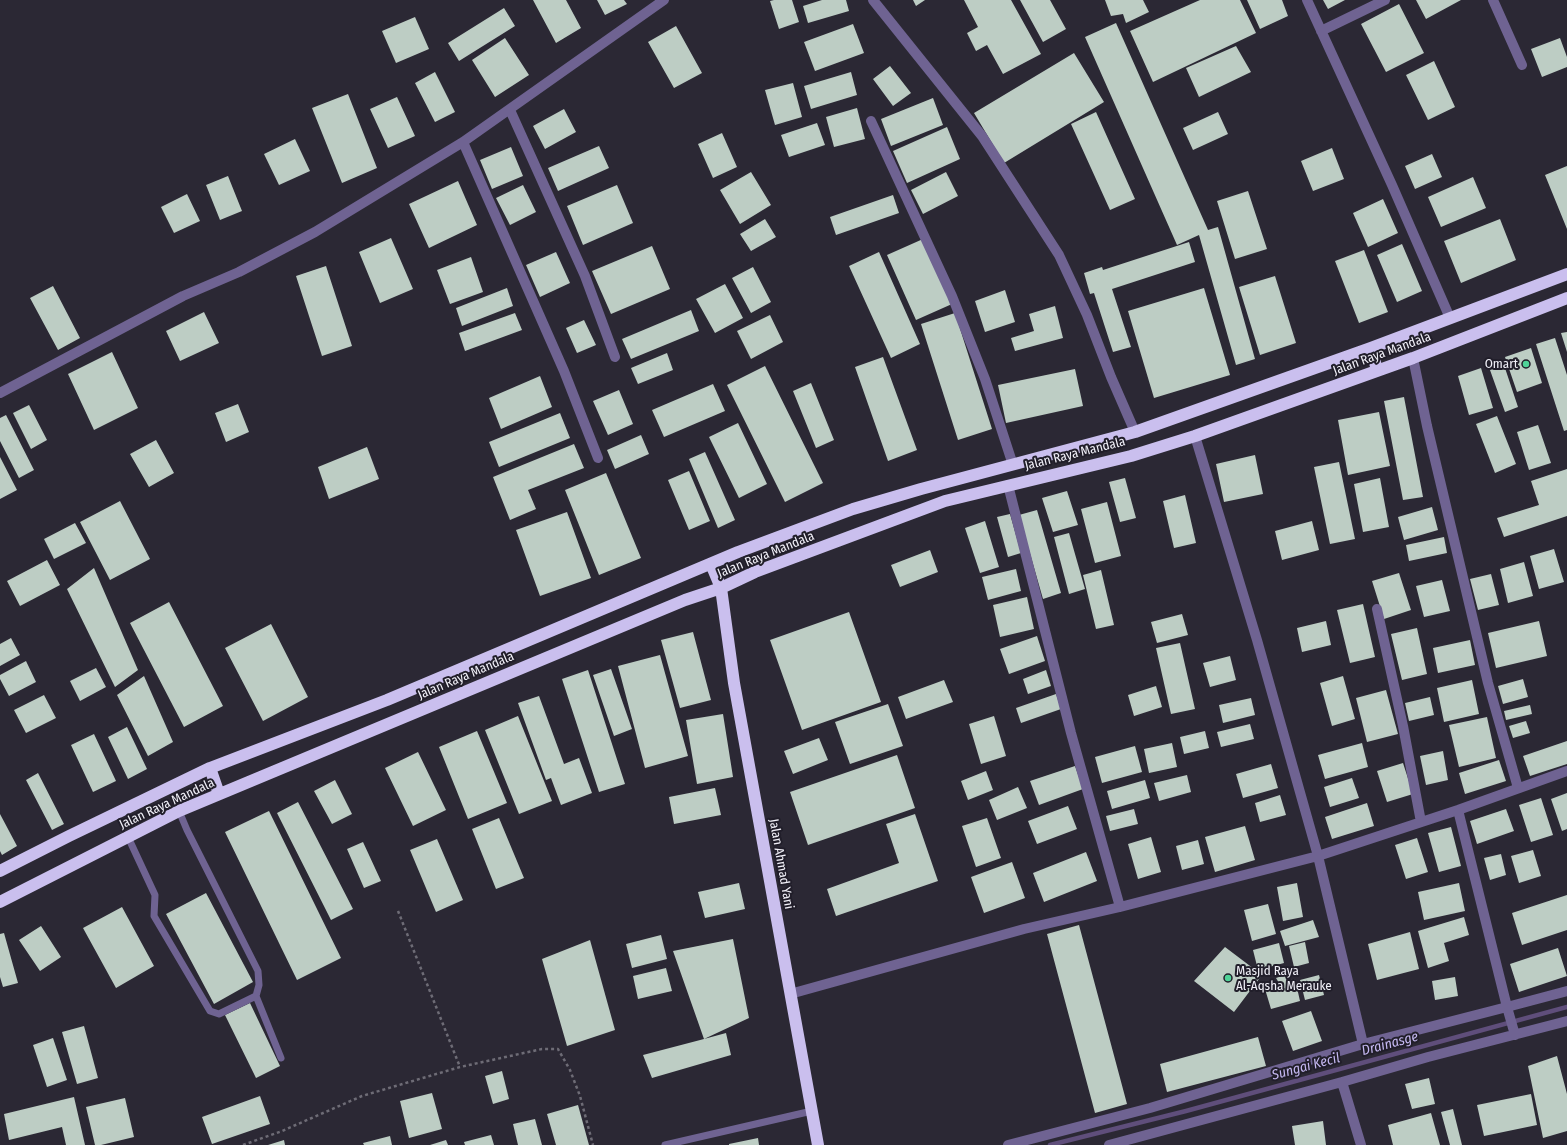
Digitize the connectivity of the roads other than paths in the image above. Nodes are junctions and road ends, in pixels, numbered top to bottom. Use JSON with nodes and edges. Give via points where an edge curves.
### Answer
{"nodes":[{"id":1,"x":664,"y":0,"type":"edge"},
{"id":2,"x":873,"y":0,"type":"edge"},
{"id":3,"x":1307,"y":0,"type":"edge"},
{"id":4,"x":1385,"y":0,"type":"edge"},
{"id":5,"x":1493,"y":0,"type":"edge"},
{"id":6,"x":1321,"y":31,"type":"junction"},
{"id":7,"x":1522,"y":65,"type":"dead end"},
{"id":8,"x":510,"y":110,"type":"junction"},
{"id":9,"x":871,"y":121,"type":"dead end"},
{"id":10,"x":463,"y":142,"type":"junction"},
{"id":11,"x":1567,"y":274,"type":"edge"},
{"id":12,"x":1567,"y":298,"type":"edge"},
{"id":13,"x":1450,"y":318,"type":"junction"},
{"id":14,"x":1371,"y":348,"type":"junction"},
{"id":15,"x":615,"y":357,"type":"dead end"},
{"id":16,"x":1413,"y":358,"type":"junction"},
{"id":17,"x":1377,"y":370,"type":"junction"},
{"id":18,"x":0,"y":393,"type":"edge"},
{"id":19,"x":1135,"y":432,"type":"junction"},
{"id":20,"x":1195,"y":436,"type":"junction"},
{"id":21,"x":598,"y":458,"type":"dead end"},
{"id":22,"x":1012,"y":465,"type":"junction"},
{"id":23,"x":1008,"y":486,"type":"junction"},
{"id":24,"x":711,"y":564,"type":"junction"},
{"id":25,"x":721,"y":588,"type":"junction"},
{"id":26,"x":1377,"y":609,"type":"dead end"},
{"id":27,"x":210,"y":768,"type":"junction"},
{"id":28,"x":1567,"y":771,"type":"edge"},
{"id":29,"x":1518,"y":788,"type":"junction"},
{"id":30,"x":219,"y":794,"type":"junction"},
{"id":31,"x":1458,"y":810,"type":"junction"},
{"id":32,"x":179,"y":811,"type":"junction"},
{"id":33,"x":1421,"y":822,"type":"junction"},
{"id":34,"x":128,"y":837,"type":"junction"},
{"id":35,"x":1318,"y":856,"type":"junction"},
{"id":36,"x":0,"y":871,"type":"edge"},
{"id":37,"x":0,"y":902,"type":"edge"},
{"id":38,"x":1120,"y":907,"type":"junction"},
{"id":39,"x":1567,"y":991,"type":"edge"},
{"id":40,"x":790,"y":994,"type":"junction"},
{"id":41,"x":256,"y":996,"type":"junction"},
{"id":42,"x":1508,"y":1010,"type":"junction"},
{"id":43,"x":1567,"y":1021,"type":"edge"},
{"id":44,"x":1514,"y":1032,"type":"junction"},
{"id":45,"x":1363,"y":1044,"type":"junction"},
{"id":46,"x":281,"y":1058,"type":"dead end"},
{"id":47,"x":1342,"y":1082,"type":"junction"},
{"id":48,"x":812,"y":1111,"type":"junction"},
{"id":49,"x":665,"y":1145,"type":"edge"},
{"id":50,"x":818,"y":1145,"type":"edge"},
{"id":51,"x":1008,"y":1145,"type":"edge"},
{"id":52,"x":1109,"y":1145,"type":"edge"},
{"id":53,"x":1361,"y":1145,"type":"edge"}],
"edges":[{"from":1,"to":8,"type":"street"},
{"from":2,"to":19,"type":"street","via":[[982,136],[1059,255],[1087,315]]},
{"from":3,"to":6,"type":"street"},
{"from":4,"to":6,"type":"street"},
{"from":5,"to":7,"type":"street"},
{"from":6,"to":13,"type":"street"},
{"from":8,"to":10,"type":"street"},
{"from":8,"to":15,"type":"street","via":[[585,276]]},
{"from":9,"to":22,"type":"street","via":[[952,296],[985,379]]},
{"from":10,"to":18,"type":"street","via":[[316,232],[239,272],[183,296]]},
{"from":10,"to":21,"type":"street","via":[[564,371]]},
{"from":11,"to":13,"type":"highway","name":"Jalan Raya Mandala"},
{"from":12,"to":16,"type":"highway","name":"Jalan Raya Mandala"},
{"from":13,"to":14,"type":"highway","name":"Jalan Raya Mandala"},
{"from":14,"to":17,"type":"highway"},
{"from":14,"to":19,"type":"highway","name":"Jalan Raya Mandala"},
{"from":16,"to":17,"type":"highway","name":"Jalan Raya Mandala"},
{"from":16,"to":29,"type":"street","via":[[1488,684]]},
{"from":17,"to":20,"type":"highway","name":"Jalan Raya Mandala"},
{"from":19,"to":22,"type":"highway","name":"Jalan Raya Mandala"},
{"from":20,"to":23,"type":"highway","name":"Jalan Raya Mandala","via":[[1131,456]]},
{"from":20,"to":35,"type":"street","via":[[1259,647]]},
{"from":22,"to":24,"type":"highway","name":"Jalan Raya Mandala","via":[[854,509]]},
{"from":23,"to":25,"type":"highway","name":"Jalan Raya Mandala","via":[[945,500],[755,572]]},
{"from":23,"to":38,"type":"street","via":[[1071,733]]},
{"from":24,"to":25,"type":"highway","name":"Jalan Ahmad Yani"},
{"from":24,"to":27,"type":"highway","name":"Jalan Raya Mandala","via":[[387,700]]},
{"from":25,"to":30,"type":"highway","name":"Jalan Raya Mandala","via":[[685,600]]},
{"from":25,"to":40,"type":"highway","name":"Jalan Ahmad Yani","via":[[734,683]]},
{"from":26,"to":33,"type":"street"},
{"from":27,"to":30,"type":"highway"},
{"from":27,"to":36,"type":"highway","name":"Jalan Raya Mandala"},
{"from":28,"to":29,"type":"street"},
{"from":29,"to":31,"type":"street"},
{"from":30,"to":32,"type":"highway","name":"Jalan Raya Mandala"},
{"from":31,"to":33,"type":"street"},
{"from":31,"to":42,"type":"street"},
{"from":32,"to":34,"type":"highway","name":"Jalan Raya Mandala"},
{"from":32,"to":41,"type":"lane","via":[[258,971],[259,985]]},
{"from":33,"to":35,"type":"street"},
{"from":34,"to":37,"type":"highway","name":"Jalan Raya Mandala"},
{"from":34,"to":41,"type":"lane","via":[[155,895],[154,916],[210,1011],[219,1014]]},
{"from":35,"to":38,"type":"street"},
{"from":35,"to":45,"type":"street"},
{"from":38,"to":40,"type":"street","via":[[1024,929]]},
{"from":39,"to":42,"type":"street"},
{"from":40,"to":48,"type":"highway","name":"Jalan Ahmad Yani"},
{"from":41,"to":46,"type":"lane"},
{"from":42,"to":44,"type":"street"},
{"from":42,"to":45,"type":"street"},
{"from":43,"to":44,"type":"street"},
{"from":44,"to":47,"type":"street"},
{"from":45,"to":51,"type":"street","via":[[1150,1108]]},
{"from":47,"to":52,"type":"street"},
{"from":47,"to":53,"type":"street"},
{"from":48,"to":49,"type":"lane"},
{"from":48,"to":50,"type":"highway","name":"Jalan Ahmad Yani"}]}
